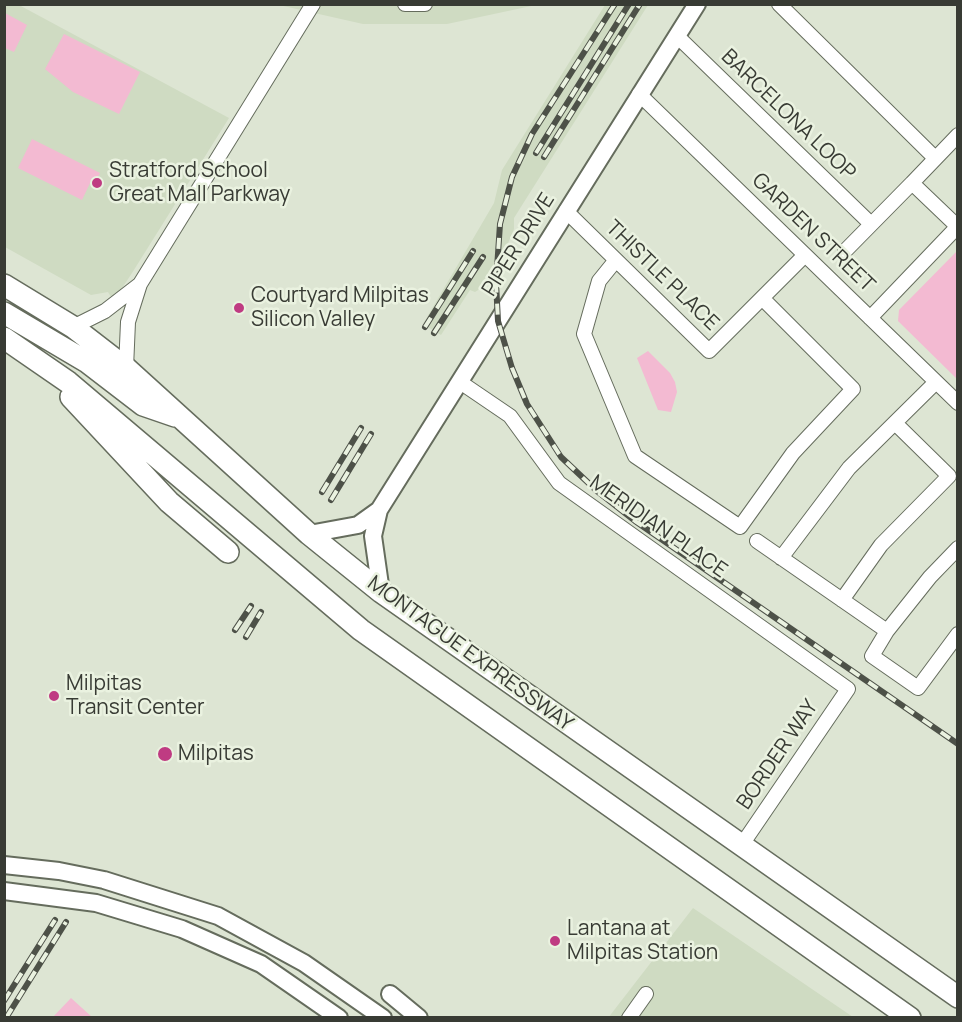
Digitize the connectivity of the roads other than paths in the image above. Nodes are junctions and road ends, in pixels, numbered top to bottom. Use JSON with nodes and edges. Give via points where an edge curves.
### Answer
{"nodes":[{"id":1,"x":313,"y":4,"type":"edge"},
{"id":2,"x":405,"y":4,"type":"edge"},
{"id":3,"x":425,"y":4,"type":"edge"},
{"id":4,"x":697,"y":4,"type":"edge"},
{"id":5,"x":779,"y":4,"type":"edge"},
{"id":6,"x":677,"y":36,"type":"junction"},
{"id":7,"x":639,"y":94,"type":"junction"},
{"id":8,"x":957,"y":135,"type":"edge"},
{"id":9,"x":935,"y":158,"type":"junction"},
{"id":10,"x":912,"y":183,"type":"junction"},
{"id":11,"x":566,"y":211,"type":"junction"},
{"id":12,"x":871,"y":224,"type":"junction"},
{"id":13,"x":957,"y":226,"type":"edge"},
{"id":14,"x":844,"y":251,"type":"dead end"},
{"id":15,"x":805,"y":255,"type":"junction"},
{"id":16,"x":616,"y":260,"type":"junction"},
{"id":17,"x":140,"y":284,"type":"junction"},
{"id":18,"x":4,"y":285,"type":"edge"},
{"id":19,"x":762,"y":298,"type":"junction"},
{"id":20,"x":4,"y":313,"type":"edge"},
{"id":21,"x":870,"y":318,"type":"junction"},
{"id":22,"x":73,"y":327,"type":"junction"},
{"id":23,"x":5,"y":339,"type":"edge"},
{"id":24,"x":38,"y":361,"type":"junction"},
{"id":25,"x":126,"y":368,"type":"junction"},
{"id":26,"x":460,"y":382,"type":"junction"},
{"id":27,"x":936,"y":382,"type":"junction"},
{"id":28,"x":957,"y":403,"type":"edge"},
{"id":29,"x":184,"y":419,"type":"junction"},
{"id":30,"x":895,"y":423,"type":"junction"},
{"id":31,"x":380,"y":510,"type":"junction"},
{"id":32,"x":309,"y":534,"type":"junction"},
{"id":33,"x":757,"y":540,"type":"dead end"},
{"id":34,"x":957,"y":548,"type":"edge"},
{"id":35,"x":228,"y":552,"type":"dead end"},
{"id":36,"x":781,"y":558,"type":"junction"},
{"id":37,"x":381,"y":592,"type":"junction"},
{"id":38,"x":842,"y":600,"type":"junction"},
{"id":39,"x":887,"y":631,"type":"junction"},
{"id":40,"x":957,"y":634,"type":"edge"},
{"id":41,"x":848,"y":689,"type":"joint"},
{"id":42,"x":741,"y":846,"type":"junction"},
{"id":43,"x":4,"y":865,"type":"edge"},
{"id":44,"x":4,"y":891,"type":"edge"},
{"id":45,"x":390,"y":994,"type":"dead end"},
{"id":46,"x":645,"y":994,"type":"dead end"},
{"id":47,"x":957,"y":997,"type":"edge"},
{"id":48,"x":339,"y":1017,"type":"edge"},
{"id":49,"x":383,"y":1017,"type":"edge"},
{"id":50,"x":420,"y":1017,"type":"edge"},
{"id":51,"x":629,"y":1017,"type":"edge"},
{"id":52,"x":910,"y":1017,"type":"edge"}],
"edges":[{"from":1,"to":17,"type":"street"},
{"from":2,"to":3,"type":"street"},
{"from":4,"to":6,"type":"street","name":"PIPER DRIVE"},
{"from":5,"to":9,"type":"street"},
{"from":6,"to":7,"type":"street","name":"PIPER DRIVE"},
{"from":6,"to":12,"type":"street","name":"BARCELONA LOOP"},
{"from":7,"to":11,"type":"street","name":"PIPER DRIVE"},
{"from":7,"to":15,"type":"street","name":"GARDEN STREET"},
{"from":8,"to":9,"type":"street"},
{"from":9,"to":10,"type":"street"},
{"from":10,"to":12,"type":"street"},
{"from":10,"to":13,"type":"street"},
{"from":11,"to":16,"type":"street","name":"THISTLE PLACE"},
{"from":11,"to":26,"type":"street","name":"PIPER DRIVE"},
{"from":12,"to":14,"type":"street"},
{"from":13,"to":21,"type":"street"},
{"from":15,"to":19,"type":"street","name":"THISTLE PLACE"},
{"from":15,"to":21,"type":"street","name":"GARDEN STREET"},
{"from":16,"to":19,"type":"street","name":"THISTLE PLACE","via":[[709,351]]},
{"from":16,"to":19,"type":"street","via":[[599,281],[584,334],[635,456],[740,527],[793,453],[853,389]]},
{"from":17,"to":22,"type":"street","via":[[105,311]]},
{"from":17,"to":25,"type":"street","via":[[128,322]]},
{"from":18,"to":22,"type":"highway","name":"MONTAGUE EXPRESSWAY"},
{"from":20,"to":29,"type":"highway","via":[[87,362],[143,405]]},
{"from":21,"to":27,"type":"street","name":"GARDEN STREET"},
{"from":22,"to":25,"type":"highway","name":"MONTAGUE EXPRESSWAY"},
{"from":23,"to":24,"type":"highway","name":"MONTAGUE EXPRESSWAY"},
{"from":24,"to":35,"type":"highway","via":[[170,502]]},
{"from":24,"to":52,"type":"highway","name":"MONTAGUE EXPRESSWAY","via":[[129,432],[361,630]]},
{"from":25,"to":29,"type":"highway","name":"MONTAGUE EXPRESSWAY"},
{"from":26,"to":31,"type":"street","name":"PIPER DRIVE"},
{"from":26,"to":41,"type":"street","name":"MERIDIAN PLACE","via":[[510,416],[560,483]]},
{"from":27,"to":28,"type":"street","name":"GARDEN STREET"},
{"from":27,"to":30,"type":"street"},
{"from":29,"to":32,"type":"highway","name":"MONTAGUE EXPRESSWAY"},
{"from":30,"to":36,"type":"street","via":[[849,468]]},
{"from":30,"to":38,"type":"street","via":[[949,476],[881,545]]},
{"from":31,"to":32,"type":"street","name":"PIPER DRIVE","via":[[358,525]]},
{"from":31,"to":37,"type":"street","name":"PIPER DRIVE","via":[[373,536]]},
{"from":32,"to":37,"type":"highway","name":"MONTAGUE EXPRESSWAY"},
{"from":33,"to":36,"type":"street"},
{"from":34,"to":39,"type":"street"},
{"from":36,"to":38,"type":"street"},
{"from":37,"to":42,"type":"highway","name":"MONTAGUE EXPRESSWAY"},
{"from":38,"to":39,"type":"street"},
{"from":39,"to":40,"type":"street","via":[[872,656],[918,688]]},
{"from":41,"to":42,"type":"street","name":"BORDER WAY"},
{"from":42,"to":47,"type":"highway","name":"MONTAGUE EXPRESSWAY"},
{"from":43,"to":49,"type":"street","via":[[104,880],[218,916],[303,963]]},
{"from":44,"to":48,"type":"street","via":[[96,903],[182,929],[261,964]]},
{"from":45,"to":50,"type":"street"},
{"from":46,"to":51,"type":"street"}]}
